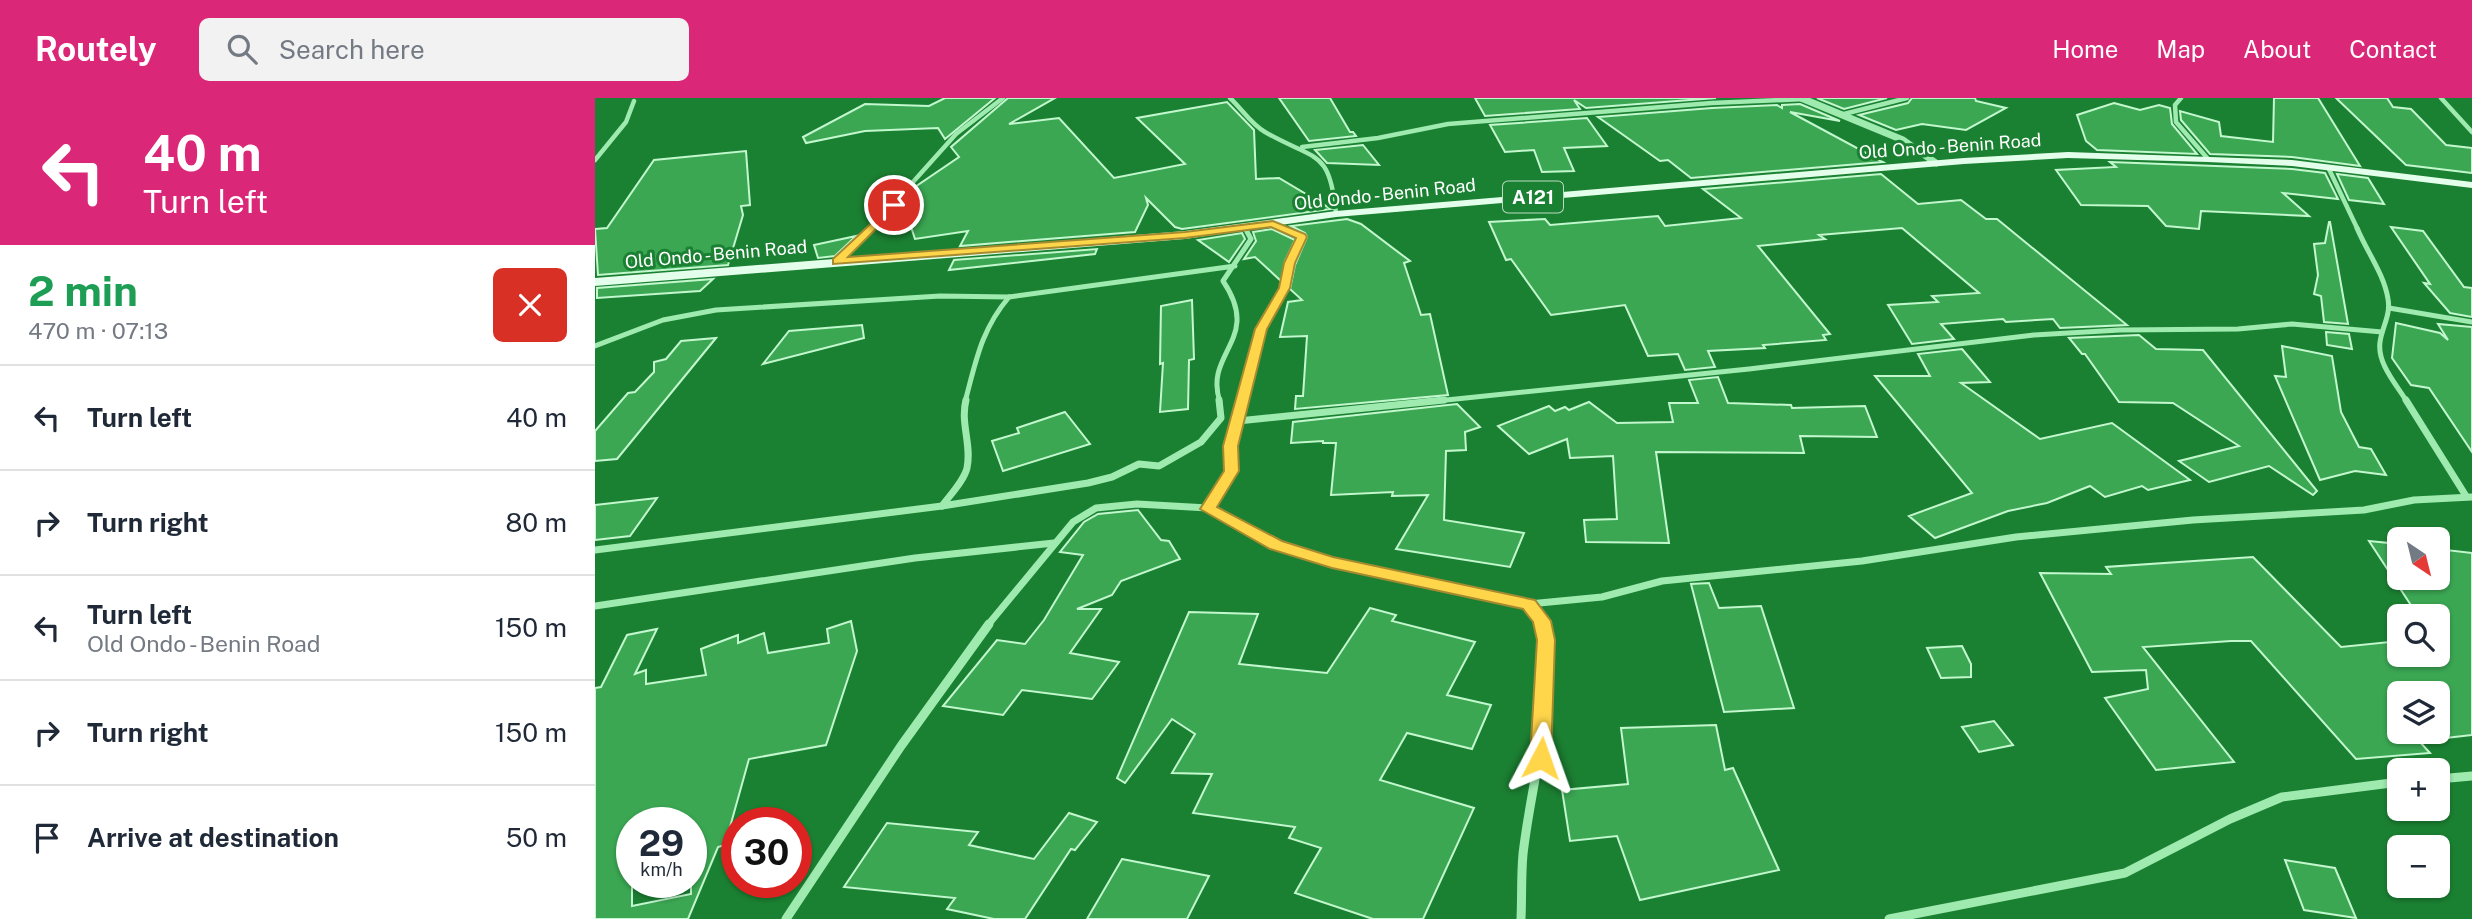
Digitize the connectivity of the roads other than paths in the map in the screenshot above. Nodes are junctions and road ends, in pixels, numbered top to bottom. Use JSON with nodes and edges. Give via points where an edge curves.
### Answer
{"nodes":[{"id":1,"x":1003,"y":98,"type":"edge"},
{"id":2,"x":1230,"y":98,"type":"edge"},
{"id":3,"x":1803,"y":98,"type":"edge"},
{"id":4,"x":1907,"y":98,"type":"edge"},
{"id":5,"x":2181,"y":98,"type":"edge"},
{"id":6,"x":2441,"y":98,"type":"edge"},
{"id":7,"x":634,"y":101,"type":"dead end"},
{"id":8,"x":1838,"y":115,"type":"junction"},
{"id":9,"x":2472,"y":132,"type":"edge"},
{"id":10,"x":1302,"y":147,"type":"junction"},
{"id":11,"x":2208,"y":159,"type":"junction"},
{"id":12,"x":595,"y":160,"type":"edge"},
{"id":13,"x":1936,"y":163,"type":"junction"},
{"id":14,"x":2328,"y":167,"type":"junction"},
{"id":15,"x":2472,"y":185,"type":"edge"},
{"id":16,"x":1336,"y":214,"type":"junction"},
{"id":17,"x":1273,"y":224,"type":"junction"},
{"id":18,"x":1244,"y":227,"type":"junction"},
{"id":19,"x":837,"y":262,"type":"junction"},
{"id":20,"x":1235,"y":266,"type":"junction"},
{"id":21,"x":595,"y":282,"type":"edge"},
{"id":22,"x":1009,"y":297,"type":"junction"},
{"id":23,"x":2389,"y":308,"type":"junction"},
{"id":24,"x":2472,"y":322,"type":"edge"},
{"id":25,"x":2382,"y":332,"type":"junction"},
{"id":26,"x":595,"y":346,"type":"edge"},
{"id":27,"x":1238,"y":421,"type":"junction"},
{"id":28,"x":2469,"y":496,"type":"edge"},
{"id":29,"x":942,"y":506,"type":"junction"},
{"id":30,"x":1208,"y":509,"type":"junction"},
{"id":31,"x":1054,"y":543,"type":"junction"},
{"id":32,"x":595,"y":550,"type":"edge"},
{"id":33,"x":1529,"y":604,"type":"junction"},
{"id":34,"x":595,"y":606,"type":"edge"},
{"id":35,"x":2472,"y":776,"type":"edge"},
{"id":36,"x":2450,"y":778,"type":"edge"},
{"id":37,"x":2387,"y":784,"type":"edge"},
{"id":38,"x":786,"y":919,"type":"edge"},
{"id":39,"x":1521,"y":919,"type":"edge"},
{"id":40,"x":1889,"y":919,"type":"edge"}],
"edges":[{"from":1,"to":19,"type":"street","via":[[946,142],[882,219]]},
{"from":2,"to":10,"type":"street","via":[[1263,131]]},
{"from":3,"to":8,"type":"street"},
{"from":3,"to":10,"type":"street","via":[[1448,124]]},
{"from":4,"to":8,"type":"street"},
{"from":5,"to":11,"type":"street","via":[[2175,105],[2176,122]]},
{"from":6,"to":9,"type":"street"},
{"from":7,"to":12,"type":"street","via":[[626,122]]},
{"from":8,"to":13,"type":"street","via":[[1903,140]]},
{"from":10,"to":16,"type":"street","via":[[1323,160],[1331,172]]},
{"from":11,"to":13,"type":"main road","name":"Old Ondo - Benin Road","number":"A121","via":[[2068,155]]},
{"from":11,"to":14,"type":"main road","name":"Old Ondo - Benin Road","number":"A121"},
{"from":13,"to":16,"type":"main road","name":"Old Ondo - Benin Road","number":"A121"},
{"from":14,"to":15,"type":"main road","name":"Old Ondo - Benin Road","number":"A121"},
{"from":14,"to":23,"type":"street","via":[[2380,275]]},
{"from":16,"to":17,"type":"main road","name":"Old Ondo - Benin Road","number":"A121"},
{"from":17,"to":18,"type":"main road","name":"Old Ondo - Benin Road","number":"A121"},
{"from":17,"to":27,"type":"street","via":[[1302,237],[1285,288],[1261,329]]},
{"from":18,"to":19,"type":"main road","name":"Old Ondo - Benin Road","number":"A121"},
{"from":18,"to":20,"type":"street","via":[[1251,239]]},
{"from":19,"to":21,"type":"main road","name":"Old Ondo - Benin Road","number":"A121"},
{"from":20,"to":22,"type":"street"},
{"from":20,"to":29,"type":"street","via":[[1223,281],[1239,315],[1215,387],[1221,418],[1201,442],[1159,466],[1139,464],[1088,483]]},
{"from":22,"to":26,"type":"street","via":[[940,296],[716,310],[663,320]]},
{"from":22,"to":29,"type":"street","via":[[982,337],[963,411],[967,470]]},
{"from":23,"to":24,"type":"street"},
{"from":23,"to":25,"type":"street"},
{"from":25,"to":27,"type":"street","via":[[2292,324],[2022,336]]},
{"from":25,"to":28,"type":"street","via":[[2378,350],[2385,366]]},
{"from":27,"to":30,"type":"street","via":[[1230,446],[1232,471]]},
{"from":28,"to":33,"type":"street","via":[[2364,510],[2016,537],[1862,561],[1662,581],[1602,597]]},
{"from":29,"to":32,"type":"street"},
{"from":30,"to":31,"type":"street","via":[[1137,504],[1096,508],[1073,522]]},
{"from":30,"to":33,"type":"street","via":[[1276,545],[1332,562]]},
{"from":31,"to":34,"type":"street","via":[[915,558]]},
{"from":31,"to":38,"type":"street","via":[[901,746]]},
{"from":33,"to":39,"type":"street","via":[[1542,621],[1546,640],[1545,696],[1541,758],[1523,855]]},
{"from":35,"to":36,"type":"street"},
{"from":37,"to":40,"type":"street","via":[[2282,797],[2125,873]]}]}
